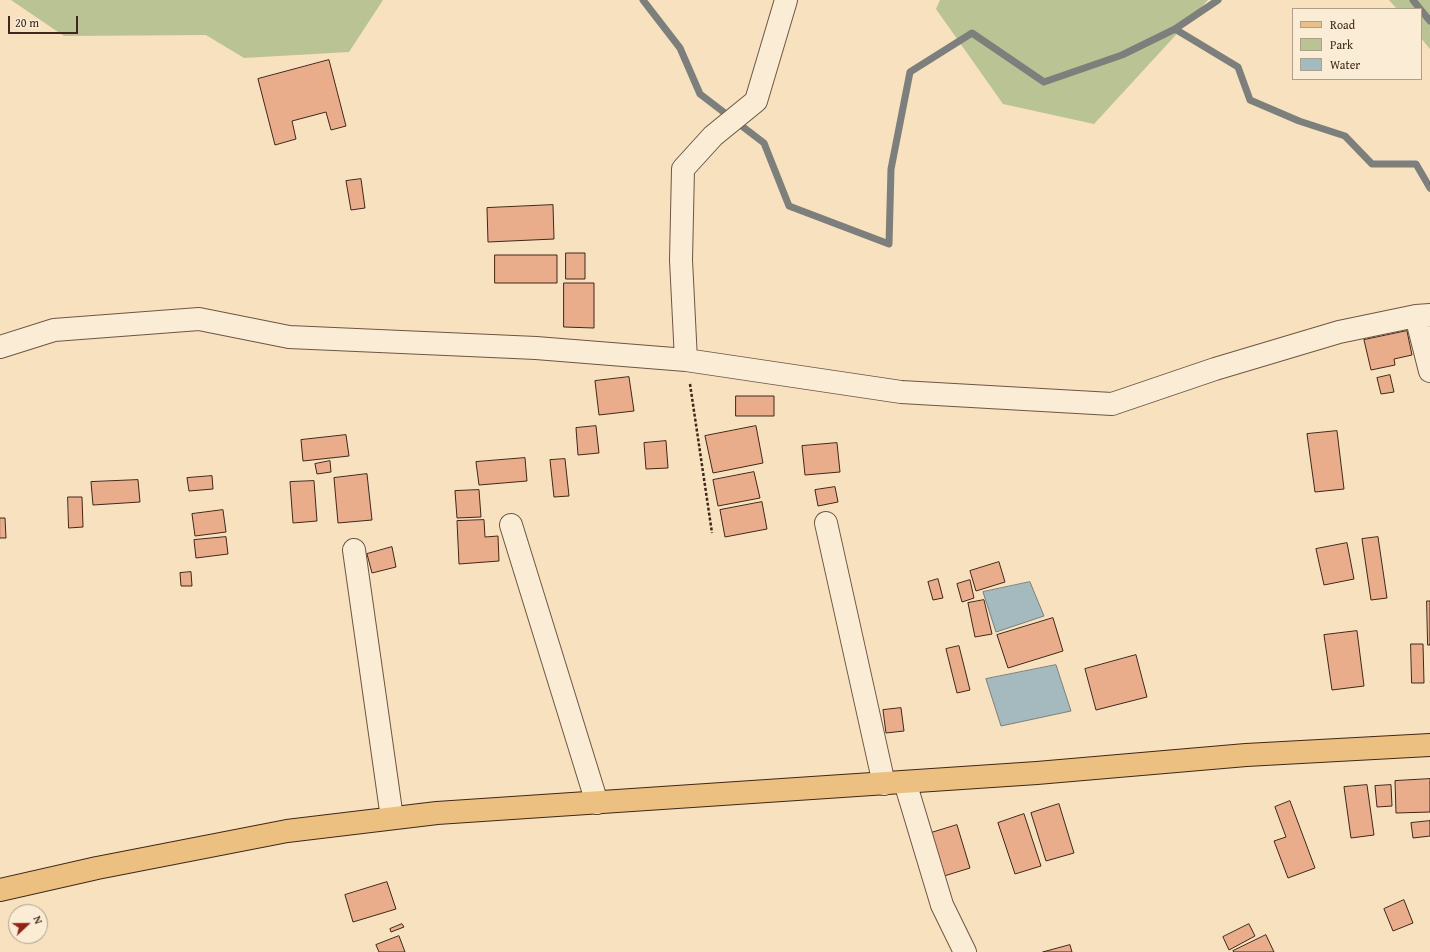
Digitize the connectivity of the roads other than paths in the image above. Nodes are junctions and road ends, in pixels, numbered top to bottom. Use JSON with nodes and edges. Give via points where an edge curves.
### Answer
{"nodes":[{"id":1,"x":786,"y":0,"type":"edge"},
{"id":2,"x":1423,"y":315,"type":"edge"},
{"id":3,"x":0,"y":347,"type":"edge"},
{"id":4,"x":686,"y":360,"type":"junction"},
{"id":5,"x":1430,"y":371,"type":"edge"},
{"id":6,"x":826,"y":523,"type":"dead end"},
{"id":7,"x":511,"y":525,"type":"dead end"},
{"id":8,"x":354,"y":550,"type":"dead end"},
{"id":9,"x":1430,"y":745,"type":"edge"},
{"id":10,"x":895,"y":783,"type":"junction"},
{"id":11,"x":597,"y":803,"type":"junction"},
{"id":12,"x":392,"y":818,"type":"junction"},
{"id":13,"x":0,"y":890,"type":"edge"},
{"id":14,"x":965,"y":952,"type":"edge"}],
"edges":[{"from":1,"to":4,"type":"street","via":[[756,101],[713,136],[683,169],[682,260]]},
{"from":2,"to":4,"type":"street","via":[[1340,332],[1215,369],[1112,404],[901,392]]},
{"from":2,"to":5,"type":"street"},
{"from":3,"to":4,"type":"street","via":[[54,330],[200,319],[289,337],[536,348]]},
{"from":6,"to":10,"type":"street"},
{"from":7,"to":11,"type":"street"},
{"from":8,"to":12,"type":"street"},
{"from":9,"to":10,"type":"main road","via":[[1246,755]]},
{"from":10,"to":11,"type":"main road"},
{"from":10,"to":14,"type":"street","via":[[942,905]]},
{"from":11,"to":12,"type":"main road"},
{"from":12,"to":13,"type":"main road","via":[[287,831],[97,868]]}]}
